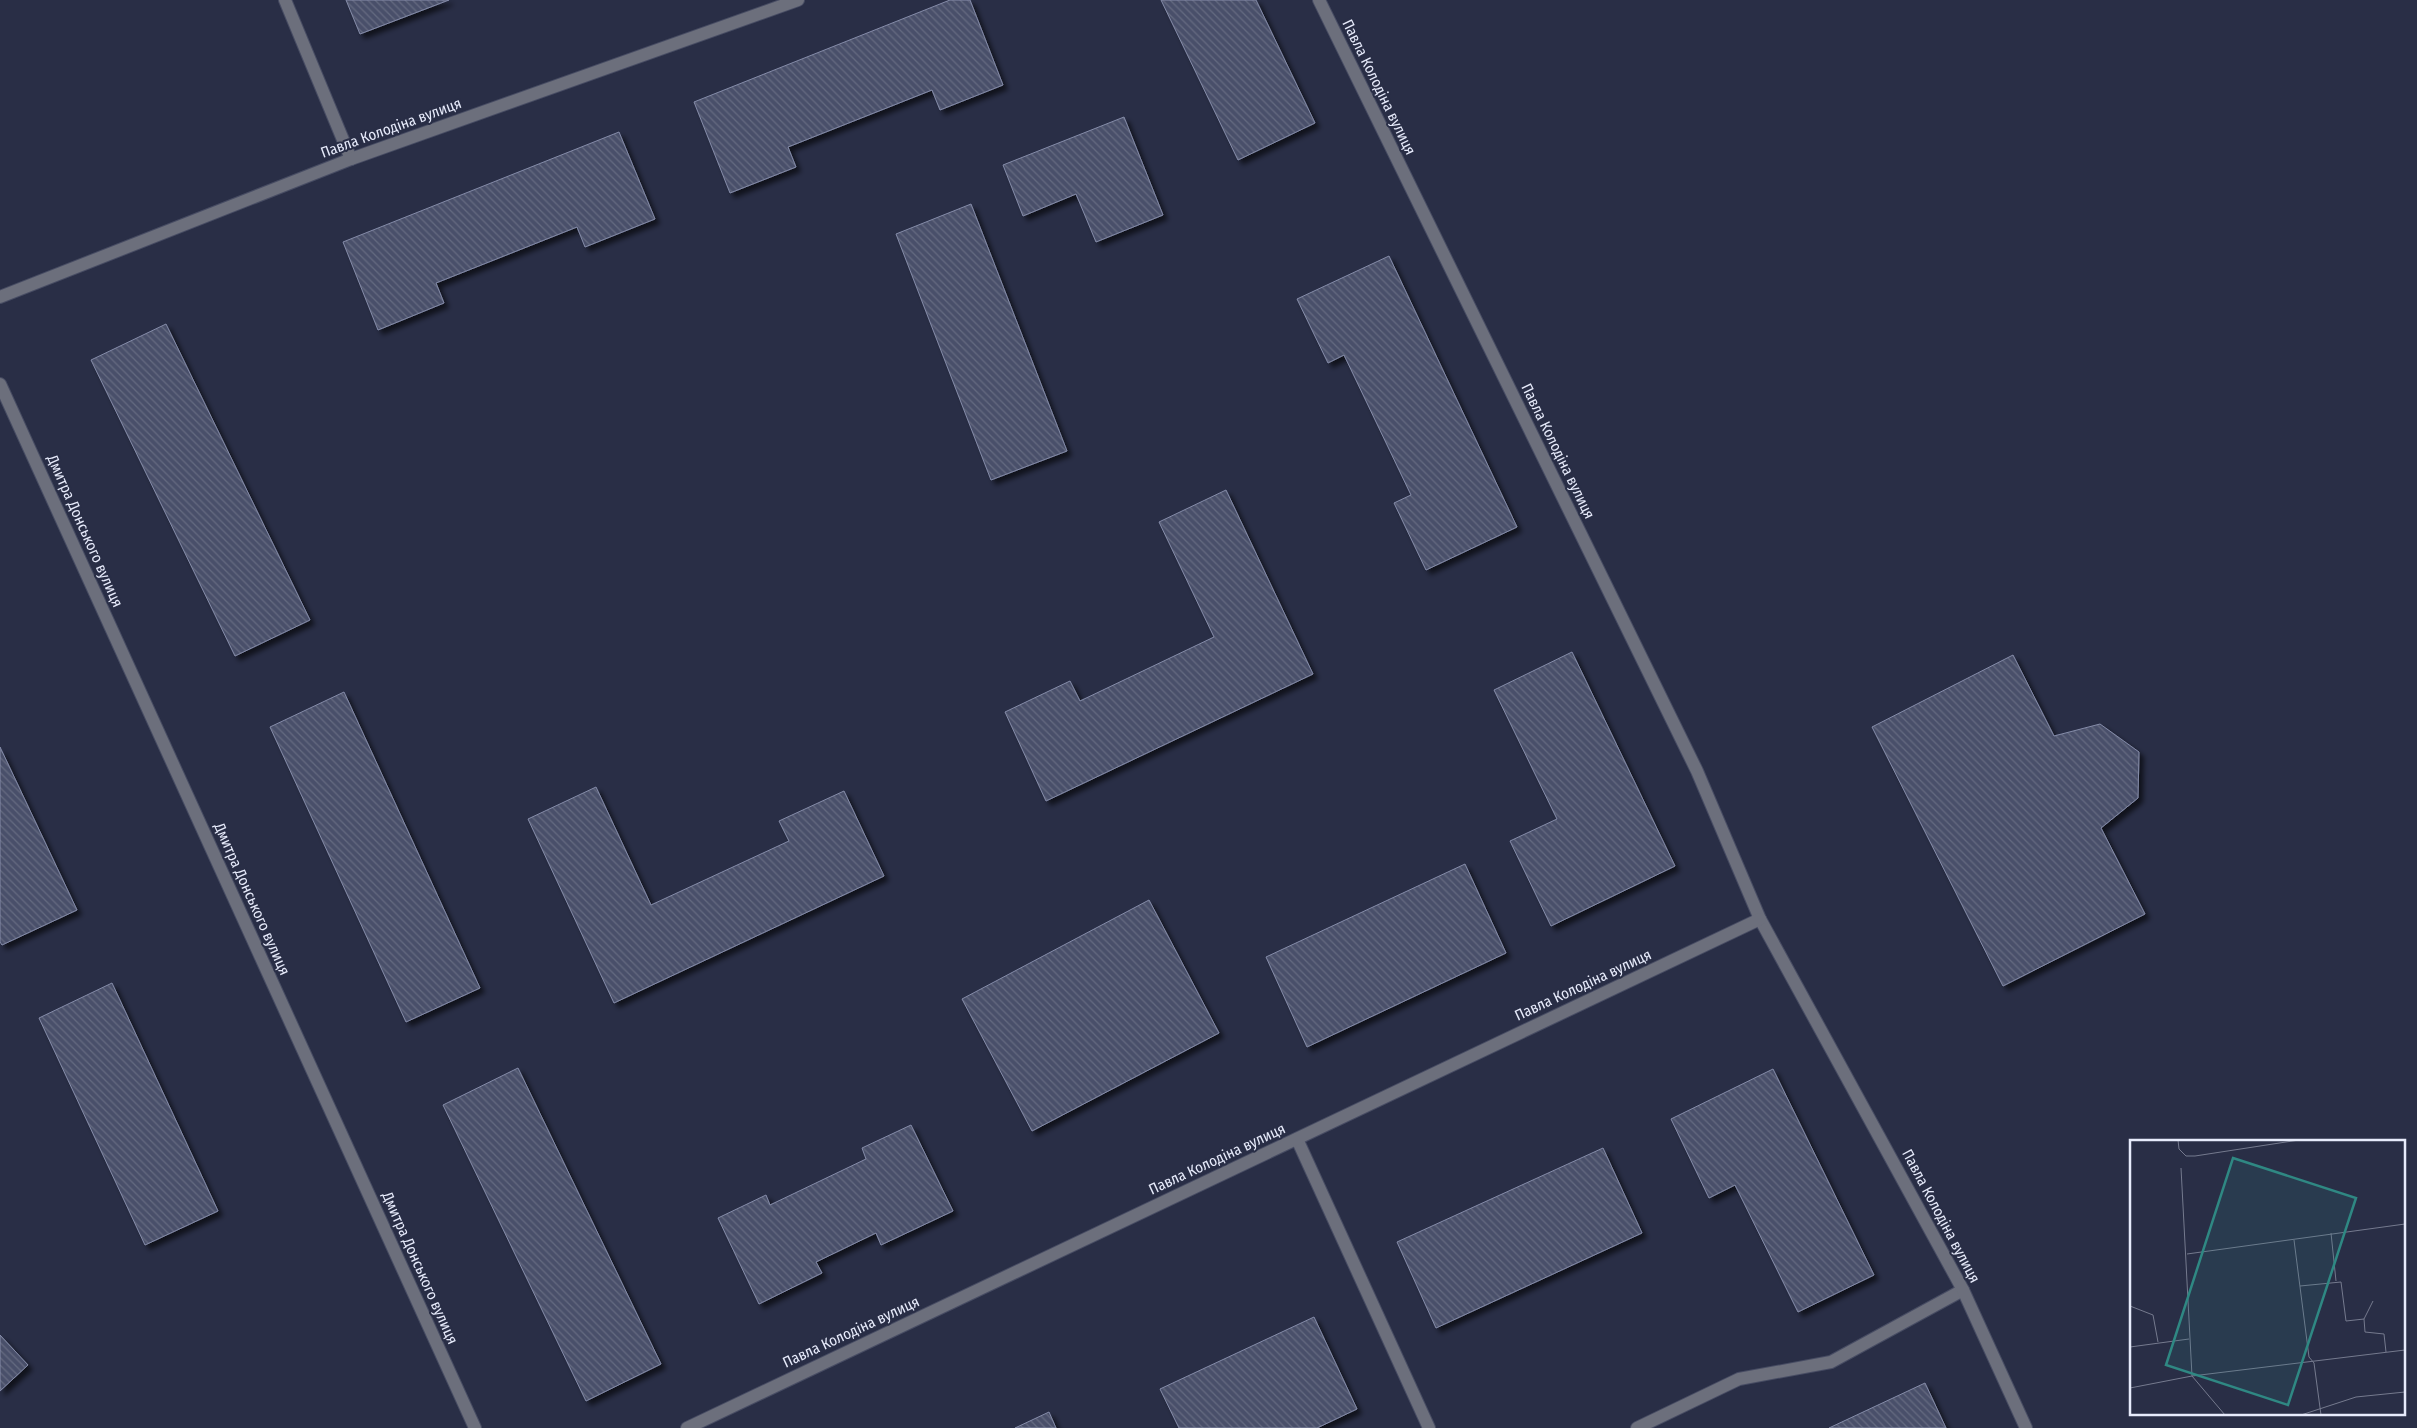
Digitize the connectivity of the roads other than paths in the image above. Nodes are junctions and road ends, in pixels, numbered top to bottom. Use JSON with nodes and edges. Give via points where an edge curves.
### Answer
{"nodes":[{"id":1,"x":285,"y":0,"type":"edge"},
{"id":2,"x":798,"y":0,"type":"edge"},
{"id":3,"x":1319,"y":0,"type":"edge"},
{"id":4,"x":351,"y":158,"type":"junction"},
{"id":5,"x":0,"y":297,"type":"edge"},
{"id":6,"x":0,"y":384,"type":"edge"},
{"id":7,"x":1760,"y":919,"type":"junction"},
{"id":8,"x":1297,"y":1139,"type":"junction"},
{"id":9,"x":1963,"y":1290,"type":"junction"},
{"id":10,"x":475,"y":1428,"type":"edge"},
{"id":11,"x":687,"y":1428,"type":"edge"},
{"id":12,"x":1429,"y":1428,"type":"edge"},
{"id":13,"x":1637,"y":1428,"type":"edge"},
{"id":14,"x":2026,"y":1428,"type":"edge"}],
"edges":[{"from":1,"to":4,"type":"street"},
{"from":2,"to":4,"type":"street","name":"Павла Колодіна вулиця"},
{"from":3,"to":7,"type":"street","name":"Павла Колодіна вулиця","via":[[1696,771]]},
{"from":4,"to":5,"type":"street","name":"Павла Колодіна вулиця"},
{"from":6,"to":10,"type":"street","name":"Дмитра Донського вулиця"},
{"from":7,"to":8,"type":"street","name":"Павла Колодіна вулиця"},
{"from":7,"to":9,"type":"street","name":"Павла Колодіна вулиця"},
{"from":8,"to":11,"type":"street","name":"Павла Колодіна вулиця"},
{"from":8,"to":12,"type":"street"},
{"from":9,"to":13,"type":"street","via":[[1831,1362],[1738,1379]]},
{"from":9,"to":14,"type":"street","name":"Павла Колодіна вулиця"}]}
